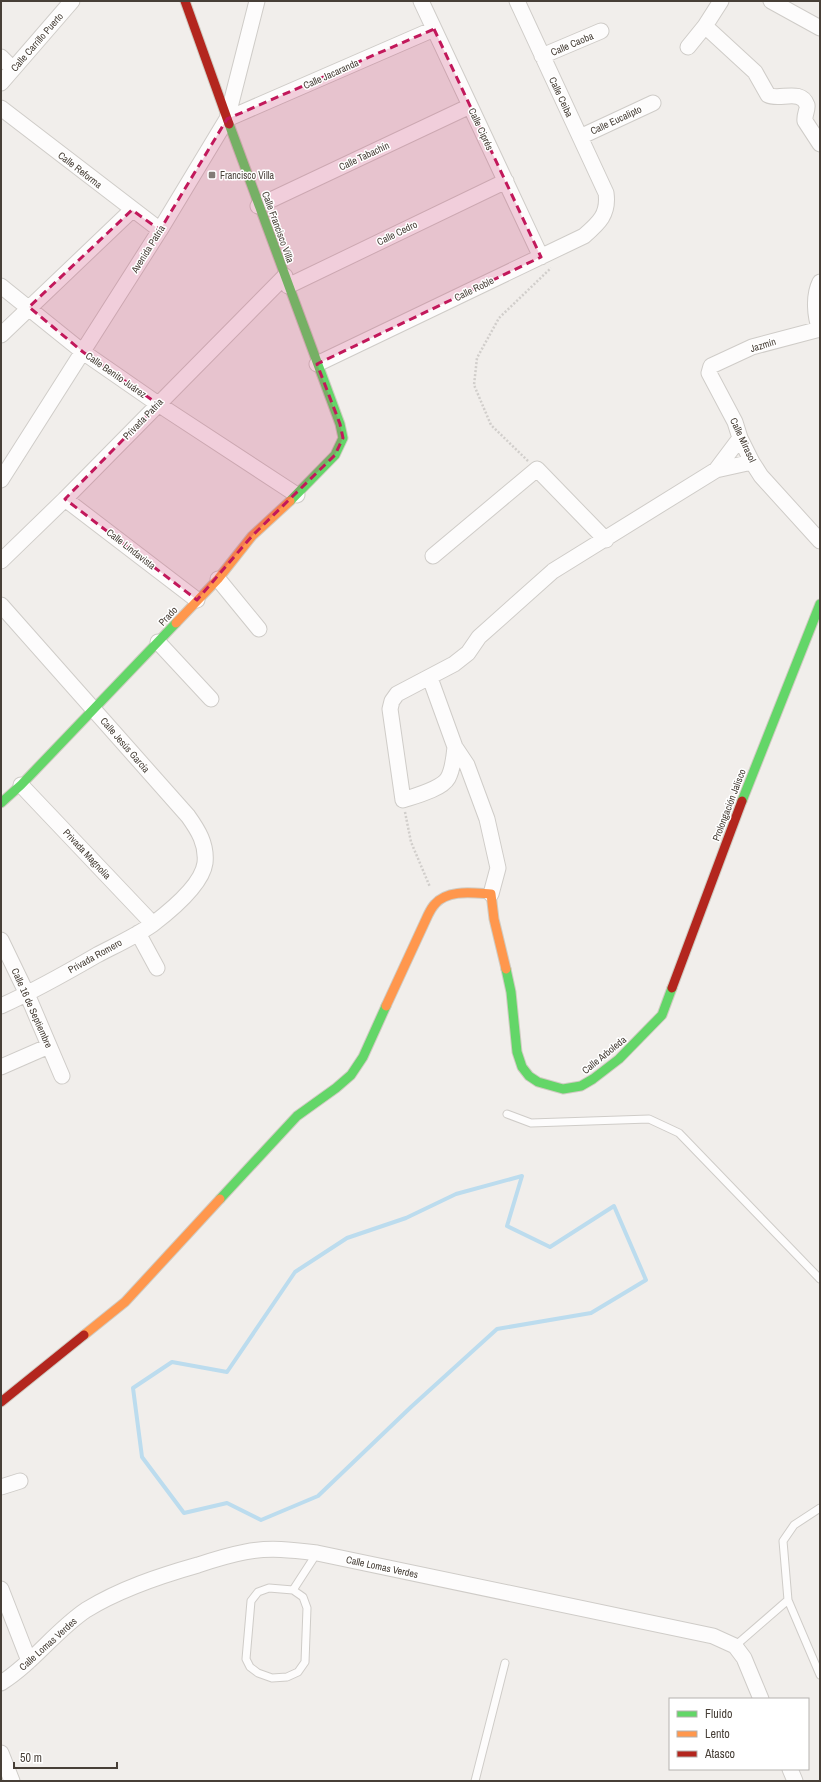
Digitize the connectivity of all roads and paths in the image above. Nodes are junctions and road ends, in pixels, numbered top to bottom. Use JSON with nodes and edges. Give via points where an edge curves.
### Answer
{"nodes":[{"id":1,"x":185,"y":1,"type":"edge"},
{"id":2,"x":257,"y":1,"type":"edge"},
{"id":3,"x":421,"y":1,"type":"edge"},
{"id":4,"x":517,"y":1,"type":"edge"},
{"id":5,"x":721,"y":1,"type":"edge"},
{"id":6,"x":771,"y":1,"type":"edge"},
{"id":7,"x":70,"y":2,"type":"edge"},
{"id":8,"x":705,"y":26,"type":"junction"},
{"id":9,"x":820,"y":28,"type":"edge"},
{"id":10,"x":434,"y":29,"type":"junction"},
{"id":11,"x":601,"y":32,"type":"dead end"},
{"id":12,"x":688,"y":47,"type":"dead end"},
{"id":13,"x":542,"y":56,"type":"junction"},
{"id":14,"x":1,"y":57,"type":"edge"},
{"id":15,"x":13,"y":69,"type":"junction"},
{"id":16,"x":1,"y":83,"type":"edge"},
{"id":17,"x":652,"y":102,"type":"dead end"},
{"id":18,"x":470,"y":106,"type":"junction"},
{"id":19,"x":1,"y":108,"type":"edge"},
{"id":20,"x":227,"y":119,"type":"junction"},
{"id":21,"x":580,"y":137,"type":"junction"},
{"id":22,"x":820,"y":144,"type":"edge"},
{"id":23,"x":506,"y":181,"type":"junction"},
{"id":24,"x":606,"y":192,"type":"joint"},
{"id":25,"x":258,"y":206,"type":"junction"},
{"id":26,"x":132,"y":210,"type":"junction"},
{"id":27,"x":160,"y":230,"type":"junction"},
{"id":28,"x":541,"y":257,"type":"junction"},
{"id":29,"x":556,"y":264,"type":"dead end"},
{"id":30,"x":286,"y":281,"type":"junction"},
{"id":31,"x":820,"y":282,"type":"edge"},
{"id":32,"x":1,"y":286,"type":"edge"},
{"id":33,"x":29,"y":307,"type":"junction"},
{"id":34,"x":820,"y":330,"type":"edge"},
{"id":35,"x":1,"y":335,"type":"edge"},
{"id":36,"x":83,"y":352,"type":"junction"},
{"id":37,"x":318,"y":364,"type":"junction"},
{"id":38,"x":710,"y":369,"type":"joint"},
{"id":39,"x":158,"y":404,"type":"junction"},
{"id":40,"x":343,"y":438,"type":"joint"},
{"id":41,"x":740,"y":438,"type":"junction"},
{"id":42,"x":752,"y":462,"type":"junction"},
{"id":43,"x":537,"y":469,"type":"junction"},
{"id":44,"x":716,"y":470,"type":"junction"},
{"id":45,"x":1,"y":480,"type":"edge"},
{"id":46,"x":297,"y":495,"type":"junction"},
{"id":47,"x":66,"y":499,"type":"junction"},
{"id":48,"x":606,"y":540,"type":"junction"},
{"id":49,"x":820,"y":541,"type":"edge"},
{"id":50,"x":433,"y":556,"type":"dead end"},
{"id":51,"x":1,"y":561,"type":"edge"},
{"id":52,"x":218,"y":579,"type":"junction"},
{"id":53,"x":197,"y":600,"type":"junction"},
{"id":54,"x":820,"y":604,"type":"edge"},
{"id":55,"x":1,"y":605,"type":"edge"},
{"id":56,"x":259,"y":629,"type":"dead end"},
{"id":57,"x":158,"y":642,"type":"junction"},
{"id":58,"x":430,"y":678,"type":"junction"},
{"id":59,"x":211,"y":699,"type":"dead end"},
{"id":60,"x":93,"y":708,"type":"junction"},
{"id":61,"x":456,"y":747,"type":"junction"},
{"id":62,"x":21,"y":785,"type":"junction"},
{"id":63,"x":403,"y":800,"type":"junction"},
{"id":64,"x":1,"y":803,"type":"edge"},
{"id":65,"x":491,"y":894,"type":"junction"},
{"id":66,"x":184,"y":897,"type":"joint"},
{"id":67,"x":436,"y":902,"type":"junction"},
{"id":68,"x":153,"y":924,"type":"junction"},
{"id":69,"x":138,"y":933,"type":"junction"},
{"id":70,"x":1,"y":940,"type":"edge"},
{"id":71,"x":157,"y":968,"type":"dead end"},
{"id":72,"x":27,"y":994,"type":"junction"},
{"id":73,"x":1,"y":1006,"type":"edge"},
{"id":74,"x":662,"y":1015,"type":"joint"},
{"id":75,"x":49,"y":1046,"type":"junction"},
{"id":76,"x":1,"y":1067,"type":"edge"},
{"id":77,"x":62,"y":1076,"type":"dead end"},
{"id":78,"x":507,"y":1114,"type":"dead end"},
{"id":79,"x":820,"y":1280,"type":"edge"},
{"id":80,"x":1,"y":1402,"type":"edge"},
{"id":81,"x":20,"y":1482,"type":"dead end"},
{"id":82,"x":1,"y":1487,"type":"edge"},
{"id":83,"x":820,"y":1508,"type":"edge"},
{"id":84,"x":317,"y":1553,"type":"junction"},
{"id":85,"x":1,"y":1588,"type":"edge"},
{"id":86,"x":294,"y":1590,"type":"junction"},
{"id":87,"x":788,"y":1600,"type":"junction"},
{"id":88,"x":735,"y":1646,"type":"junction"},
{"id":89,"x":29,"y":1661,"type":"junction"},
{"id":90,"x":505,"y":1663,"type":"dead end"},
{"id":91,"x":820,"y":1675,"type":"edge"},
{"id":92,"x":1,"y":1683,"type":"edge"},
{"id":93,"x":761,"y":1698,"type":"edge"},
{"id":94,"x":1,"y":1753,"type":"edge"},
{"id":95,"x":790,"y":1770,"type":"edge"},
{"id":96,"x":12,"y":1781,"type":"edge"},
{"id":97,"x":475,"y":1781,"type":"edge"},
{"id":98,"x":795,"y":1781,"type":"edge"}],
"edges":[{"from":1,"to":20,"type":"street","name":"Calle Francisco Villa"},
{"from":2,"to":20,"type":"street","name":"Avenida Patria"},
{"from":3,"to":10,"type":"street","name":"Calle Ciprés"},
{"from":4,"to":13,"type":"street","name":"Calle Ceiba"},
{"from":5,"to":8,"type":"street"},
{"from":6,"to":9,"type":"street"},
{"from":7,"to":15,"type":"street","name":"Calle Carrillo Puerto"},
{"from":8,"to":12,"type":"street"},
{"from":8,"to":22,"type":"street","via":[[755,72],[768,95],[778,98],[797,96],[804,100],[807,107],[805,121]]},
{"from":10,"to":18,"type":"street","name":"Calle Ciprés"},
{"from":10,"to":20,"type":"street","name":"Calle Jacaranda"},
{"from":11,"to":13,"type":"street","name":"Calle Caoba"},
{"from":13,"to":21,"type":"street","name":"Calle Ceiba"},
{"from":14,"to":15,"type":"street"},
{"from":15,"to":16,"type":"street","name":"Calle Carrillo Puerto"},
{"from":17,"to":21,"type":"street","name":"Calle Eucalipto"},
{"from":18,"to":23,"type":"street","name":"Calle Ciprés"},
{"from":18,"to":25,"type":"street","name":"Calle Tabachín"},
{"from":19,"to":26,"type":"street","name":"Calle Reforma"},
{"from":20,"to":25,"type":"street","name":"Calle Francisco Villa"},
{"from":20,"to":27,"type":"street","name":"Avenida Patria"},
{"from":21,"to":24,"type":"street","name":"Calle Ceiba"},
{"from":23,"to":28,"type":"street","name":"Calle Ciprés"},
{"from":23,"to":30,"type":"street","name":"Calle Cedro"},
{"from":24,"to":28,"type":"street","name":"Calle Roble","via":[[608,204],[595,226],[584,236]]},
{"from":25,"to":30,"type":"street","name":"Calle Francisco Villa"},
{"from":26,"to":27,"type":"street","name":"Calle Reforma"},
{"from":26,"to":33,"type":"street"},
{"from":27,"to":36,"type":"street","name":"Avenida Patria"},
{"from":28,"to":37,"type":"street","name":"Calle Roble"},
{"from":29,"to":43,"type":"path","via":[[499,318],[477,358],[474,385],[491,425]]},
{"from":30,"to":37,"type":"street","name":"Calle Francisco Villa"},
{"from":30,"to":39,"type":"street","name":"Privada Patria"},
{"from":31,"to":34,"type":"street","via":[[816,309]]},
{"from":32,"to":33,"type":"street","name":"Calle Benito Juárez"},
{"from":33,"to":35,"type":"street"},
{"from":33,"to":36,"type":"street","name":"Calle Benito Juárez"},
{"from":34,"to":38,"type":"street","name":"Jazmín","via":[[752,347],[715,364]]},
{"from":36,"to":39,"type":"street","name":"Calle Benito Juárez"},
{"from":36,"to":45,"type":"street","name":"Avenida Patria"},
{"from":37,"to":40,"type":"street","name":"Calle Francisco Villa"},
{"from":38,"to":41,"type":"street","name":"Calle Mirasol","via":[[710,378],[735,422]]},
{"from":39,"to":46,"type":"street","name":"Calle Benito Juárez"},
{"from":39,"to":47,"type":"street","name":"Privada Patria"},
{"from":40,"to":46,"type":"street","name":"Prado","via":[[335,455]]},
{"from":41,"to":42,"type":"street","name":"Calle Mirasol"},
{"from":41,"to":44,"type":"street"},
{"from":42,"to":44,"type":"street"},
{"from":42,"to":49,"type":"street","name":"Calle Mirasol","via":[[761,476]]},
{"from":43,"to":48,"type":"street"},
{"from":43,"to":50,"type":"street"},
{"from":44,"to":48,"type":"street"},
{"from":46,"to":52,"type":"street","name":"Prado","via":[[252,536]]},
{"from":47,"to":51,"type":"street","name":"Privada Patria"},
{"from":47,"to":53,"type":"street","name":"Calle Lindavista"},
{"from":48,"to":58,"type":"street","via":[[553,571],[479,637],[468,653]]},
{"from":52,"to":53,"type":"street","name":"Prado"},
{"from":52,"to":56,"type":"street"},
{"from":53,"to":57,"type":"street","name":"Prado"},
{"from":54,"to":74,"type":"street","name":"Prolongación Jalisco","via":[[753,771]]},
{"from":55,"to":60,"type":"street","name":"Calle Jesús García"},
{"from":57,"to":59,"type":"street"},
{"from":57,"to":60,"type":"street","name":"Prado"},
{"from":58,"to":61,"type":"street"},
{"from":58,"to":63,"type":"street","via":[[397,694],[390,709]]},
{"from":60,"to":62,"type":"street","name":"Prado"},
{"from":60,"to":66,"type":"street","name":"Calle Jesús García","via":[[198,830],[204,844],[204,863],[198,880]]},
{"from":61,"to":63,"type":"street","via":[[448,779],[438,787]]},
{"from":61,"to":65,"type":"street","via":[[467,765],[487,819],[498,868]]},
{"from":62,"to":64,"type":"street","name":"Prado"},
{"from":62,"to":68,"type":"street","name":"Privada Magnolia"},
{"from":63,"to":67,"type":"path","via":[[411,842]]},
{"from":65,"to":67,"type":"street","via":[[462,893],[446,896]]},
{"from":65,"to":74,"type":"street","name":"Calle Arboleda","via":[[492,911],[511,992],[518,1054],[521,1066],[532,1080],[568,1089],[585,1085],[633,1046]]},
{"from":66,"to":68,"type":"street","name":"Privada Romero"},
{"from":67,"to":80,"type":"street","via":[[363,1057],[351,1075],[297,1116],[125,1302]]},
{"from":68,"to":69,"type":"street","name":"Privada Romero"},
{"from":69,"to":71,"type":"street"},
{"from":69,"to":72,"type":"street","name":"Privada Romero"},
{"from":70,"to":72,"type":"street","name":"Calle 16 de Septiembre"},
{"from":72,"to":73,"type":"street","name":"Privada Romero"},
{"from":72,"to":75,"type":"street","name":"Calle 16 de Septiembre"},
{"from":75,"to":76,"type":"street"},
{"from":75,"to":77,"type":"street","name":"Calle 16 de Septiembre"},
{"from":78,"to":79,"type":"lane","via":[[530,1123],[649,1119],[679,1133]]},
{"from":81,"to":82,"type":"street"},
{"from":83,"to":87,"type":"lane","via":[[794,1525],[783,1541]]},
{"from":84,"to":86,"type":"lane"},
{"from":84,"to":88,"type":"street","name":"Calle Lomas Verdes","via":[[713,1636]]},
{"from":84,"to":89,"type":"street","name":"Calle Lomas Verdes","via":[[282,1549],[245,1552],[161,1575],[86,1610],[60,1630]]},
{"from":85,"to":89,"type":"street"},
{"from":86,"to":86,"type":"lane","via":[[269,1588],[258,1592],[251,1601],[246,1659],[250,1667],[258,1673],[272,1678],[287,1677],[298,1672],[304,1662],[307,1608],[303,1597]]},
{"from":87,"to":88,"type":"lane"},
{"from":87,"to":91,"type":"lane"},
{"from":88,"to":93,"type":"street","via":[[744,1658]]},
{"from":89,"to":92,"type":"street","name":"Calle Lomas Verdes"},
{"from":90,"to":97,"type":"lane"},
{"from":94,"to":96,"type":"street"},
{"from":95,"to":98,"type":"street"}]}
